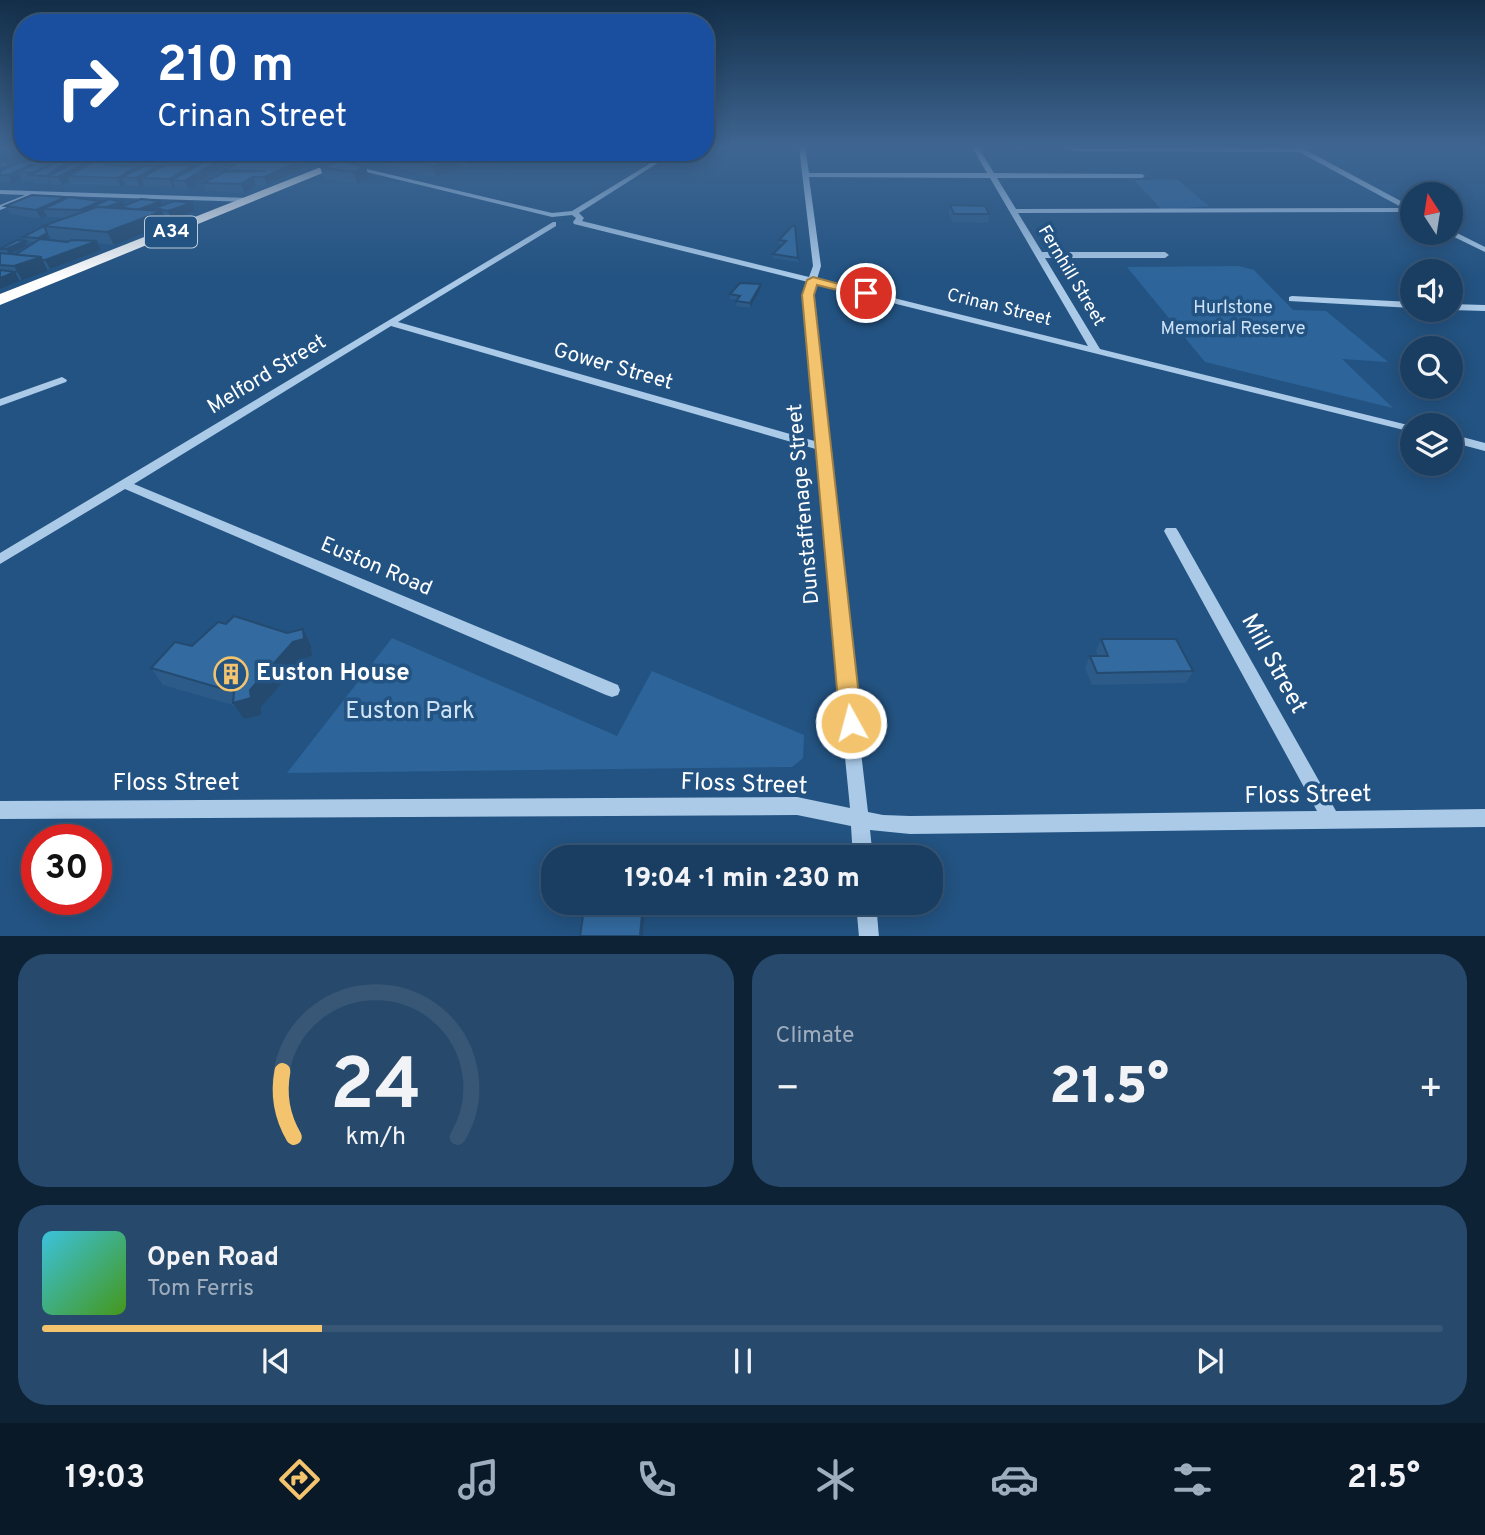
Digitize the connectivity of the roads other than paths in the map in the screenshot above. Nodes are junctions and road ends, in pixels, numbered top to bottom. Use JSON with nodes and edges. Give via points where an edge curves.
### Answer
{"nodes":[{"id":1,"x":275,"y":191,"type":"edge"},
{"id":2,"x":449,"y":191,"type":"edge"},
{"id":3,"x":611,"y":191,"type":"edge"},
{"id":4,"x":807,"y":191,"type":"edge"},
{"id":5,"x":1001,"y":191,"type":"edge"},
{"id":6,"x":1375,"y":191,"type":"edge"},
{"id":7,"x":0,"y":192,"type":"edge"},
{"id":8,"x":35,"y":193,"type":"junction"},
{"id":9,"x":250,"y":201,"type":"junction"},
{"id":10,"x":1400,"y":204,"type":"edge"},
{"id":11,"x":0,"y":208,"type":"edge"},
{"id":12,"x":1400,"y":210,"type":"edge"},
{"id":13,"x":1013,"y":211,"type":"junction"},
{"id":14,"x":564,"y":220,"type":"junction"},
{"id":15,"x":1463,"y":238,"type":"edge"},
{"id":16,"x":1485,"y":250,"type":"edge"},
{"id":17,"x":1040,"y":255,"type":"junction"},
{"id":18,"x":1165,"y":255,"type":"dead end"},
{"id":19,"x":813,"y":280,"type":"junction"},
{"id":20,"x":1292,"y":299,"type":"dead end"},
{"id":21,"x":0,"y":300,"type":"edge"},
{"id":22,"x":1400,"y":304,"type":"edge"},
{"id":23,"x":1463,"y":307,"type":"edge"},
{"id":24,"x":1485,"y":308,"type":"edge"},
{"id":25,"x":390,"y":323,"type":"junction"},
{"id":26,"x":1096,"y":350,"type":"junction"},
{"id":27,"x":62,"y":380,"type":"dead end"},
{"id":28,"x":0,"y":403,"type":"edge"},
{"id":29,"x":1400,"y":426,"type":"edge"},
{"id":30,"x":1463,"y":441,"type":"edge"},
{"id":31,"x":1485,"y":447,"type":"edge"},
{"id":32,"x":825,"y":448,"type":"junction"},
{"id":33,"x":124,"y":484,"type":"junction"},
{"id":34,"x":1171,"y":531,"type":"dead end"},
{"id":35,"x":0,"y":559,"type":"edge"},
{"id":36,"x":612,"y":690,"type":"dead end"},
{"id":37,"x":0,"y":810,"type":"edge"},
{"id":38,"x":1485,"y":818,"type":"edge"},
{"id":39,"x":860,"y":819,"type":"junction"},
{"id":40,"x":1332,"y":821,"type":"junction"},
{"id":41,"x":862,"y":845,"type":"edge"},
{"id":42,"x":867,"y":915,"type":"edge"},
{"id":43,"x":869,"y":936,"type":"edge"}],
"edges":[{"from":1,"to":9,"type":"highway","number":"A34"},
{"from":2,"to":14,"type":"street","name":"Crinan Street"},
{"from":3,"to":14,"type":"street","name":"Melford Street"},
{"from":4,"to":19,"type":"street","name":"Dunstaffenage Street","via":[[817,266]]},
{"from":5,"to":13,"type":"street","name":"Fernhill Street"},
{"from":6,"to":10,"type":"street"},
{"from":7,"to":8,"type":"street"},
{"from":8,"to":9,"type":"street"},
{"from":8,"to":11,"type":"street"},
{"from":9,"to":21,"type":"highway","number":"A34"},
{"from":12,"to":13,"type":"street"},
{"from":13,"to":17,"type":"street","name":"Fernhill Street"},
{"from":14,"to":19,"type":"street","name":"Crinan Street"},
{"from":14,"to":25,"type":"street","name":"Melford Street"},
{"from":15,"to":16,"type":"street"},
{"from":17,"to":18,"type":"street"},
{"from":17,"to":26,"type":"street","name":"Fernhill Street"},
{"from":19,"to":26,"type":"street","name":"Crinan Street"},
{"from":19,"to":32,"type":"street","name":"Dunstaffenage Street","via":[[808,295]]},
{"from":20,"to":22,"type":"street"},
{"from":23,"to":24,"type":"street"},
{"from":25,"to":32,"type":"street","name":"Gower Street"},
{"from":25,"to":33,"type":"street","name":"Melford Street"},
{"from":26,"to":29,"type":"street","name":"Crinan Street"},
{"from":27,"to":28,"type":"street"},
{"from":30,"to":31,"type":"street"},
{"from":32,"to":39,"type":"street","name":"Dunstaffenage Street"},
{"from":33,"to":35,"type":"street","name":"Melford Street"},
{"from":33,"to":36,"type":"street","name":"Euston Road"},
{"from":34,"to":40,"type":"street","name":"Mill Street"},
{"from":37,"to":39,"type":"street","name":"Floss Street","via":[[797,806]]},
{"from":38,"to":40,"type":"street","name":"Floss Street"},
{"from":39,"to":40,"type":"street","name":"Floss Street","via":[[910,825]]},
{"from":39,"to":41,"type":"street","name":"Dunstaffenage Street"},
{"from":42,"to":43,"type":"street"}]}
